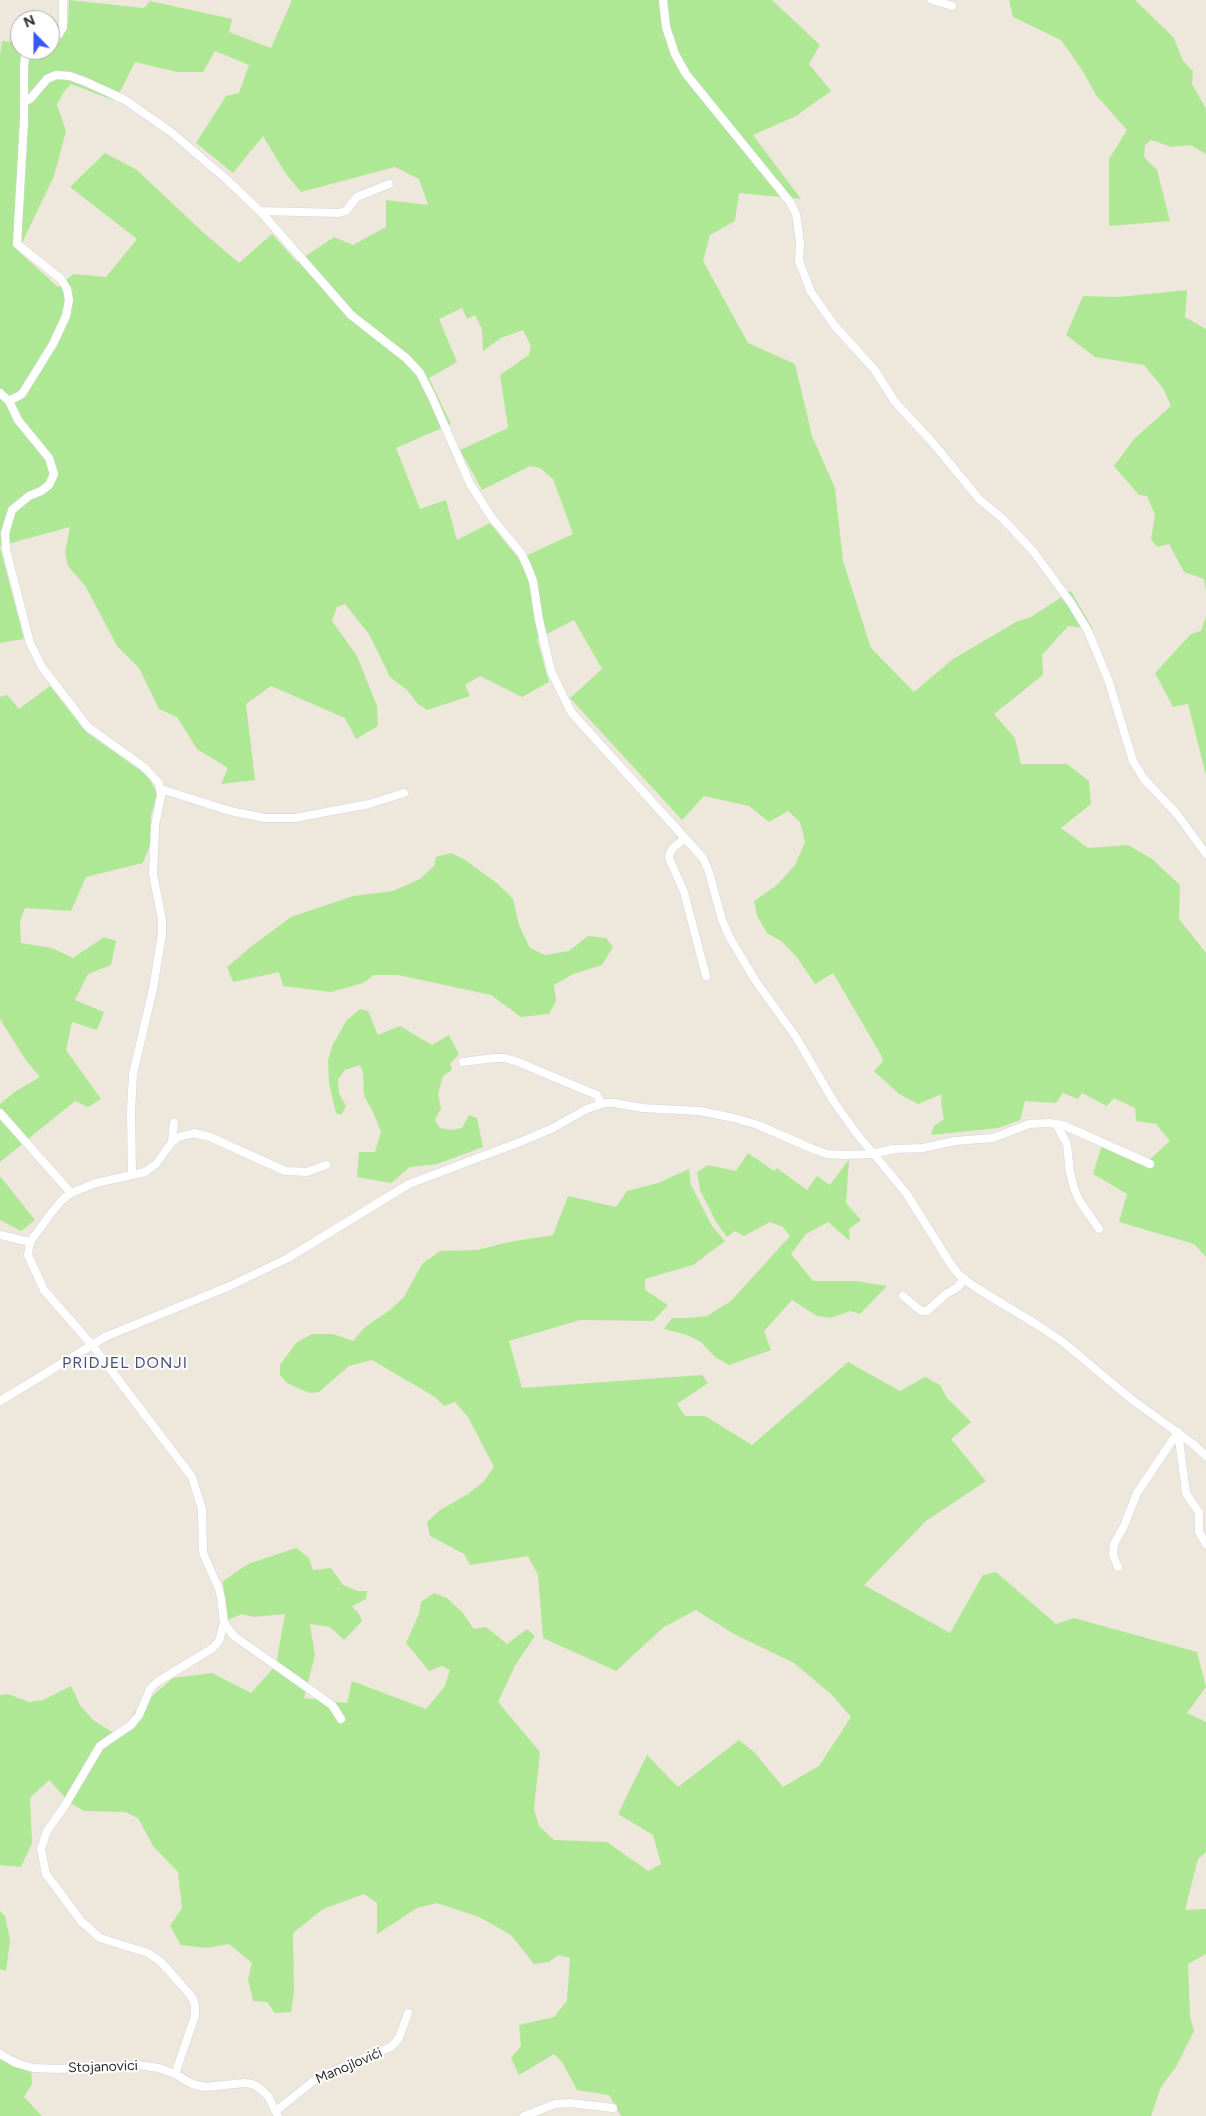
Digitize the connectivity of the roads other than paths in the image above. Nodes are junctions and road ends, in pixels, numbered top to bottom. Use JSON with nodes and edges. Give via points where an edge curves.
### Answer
{"nodes":[{"id":1,"x":63,"y":0,"type":"edge"},
{"id":2,"x":663,"y":0,"type":"edge"},
{"id":3,"x":932,"y":0,"type":"edge"},
{"id":4,"x":952,"y":6,"type":"dead end"},
{"id":5,"x":60,"y":32,"type":"edge"},
{"id":6,"x":25,"y":60,"type":"edge"},
{"id":7,"x":24,"y":102,"type":"junction"},
{"id":8,"x":389,"y":184,"type":"dead end"},
{"id":9,"x":260,"y":212,"type":"junction"},
{"id":10,"x":0,"y":393,"type":"edge"},
{"id":11,"x":9,"y":401,"type":"junction"},
{"id":12,"x":161,"y":789,"type":"junction"},
{"id":13,"x":404,"y":793,"type":"dead end"},
{"id":14,"x":685,"y":838,"type":"junction"},
{"id":15,"x":1206,"y":854,"type":"edge"},
{"id":16,"x":706,"y":976,"type":"dead end"},
{"id":17,"x":463,"y":1062,"type":"dead end"},
{"id":18,"x":601,"y":1104,"type":"junction"},
{"id":19,"x":0,"y":1113,"type":"edge"},
{"id":20,"x":174,"y":1123,"type":"dead end"},
{"id":21,"x":1056,"y":1124,"type":"junction"},
{"id":22,"x":172,"y":1142,"type":"junction"},
{"id":23,"x":873,"y":1154,"type":"junction"},
{"id":24,"x":1150,"y":1164,"type":"dead end"},
{"id":25,"x":326,"y":1165,"type":"dead end"},
{"id":26,"x":132,"y":1176,"type":"junction"},
{"id":27,"x":71,"y":1193,"type":"junction"},
{"id":28,"x":1099,"y":1229,"type":"dead end"},
{"id":29,"x":0,"y":1235,"type":"edge"},
{"id":30,"x":30,"y":1242,"type":"junction"},
{"id":31,"x":964,"y":1278,"type":"junction"},
{"id":32,"x":903,"y":1296,"type":"dead end"},
{"id":33,"x":92,"y":1345,"type":"junction"},
{"id":34,"x":0,"y":1402,"type":"edge"},
{"id":35,"x":1178,"y":1432,"type":"junction"},
{"id":36,"x":1206,"y":1456,"type":"edge"},
{"id":37,"x":1206,"y":1544,"type":"edge"},
{"id":38,"x":1118,"y":1567,"type":"dead end"},
{"id":39,"x":224,"y":1623,"type":"junction"},
{"id":40,"x":341,"y":1720,"type":"dead end"},
{"id":41,"x":408,"y":2012,"type":"dead end"},
{"id":42,"x":0,"y":2054,"type":"edge"},
{"id":43,"x":175,"y":2074,"type":"junction"},
{"id":44,"x":613,"y":2108,"type":"dead end"},
{"id":45,"x":277,"y":2114,"type":"edge"},
{"id":46,"x":524,"y":2116,"type":"edge"}],
"edges":[{"from":1,"to":5,"type":"street","via":[[63,27]]},
{"from":2,"to":15,"type":"street","via":[[666,27],[686,74],[790,202],[796,214],[799,261],[811,292],[834,325],[874,369],[895,402],[979,499],[1033,551],[1071,603],[1088,631],[1109,682],[1133,761]]},
{"from":3,"to":4,"type":"street"},
{"from":6,"to":7,"type":"street"},
{"from":7,"to":9,"type":"street","via":[[30,100],[47,79],[56,75],[86,82],[124,100],[171,132]]},
{"from":7,"to":11,"type":"street","via":[[18,244],[61,279],[67,289],[68,300],[66,316],[53,344],[22,394]]},
{"from":8,"to":9,"type":"street","via":[[357,197],[346,211],[339,213]]},
{"from":9,"to":14,"type":"street","via":[[351,315],[420,373],[470,484],[527,566],[533,581],[551,671],[571,712]]},
{"from":10,"to":11,"type":"street"},
{"from":11,"to":12,"type":"street","via":[[18,420],[49,458],[54,474],[49,485],[12,510],[5,533],[6,550],[30,643],[42,667],[88,727],[144,767]]},
{"from":12,"to":13,"type":"street","via":[[230,811],[265,818],[330,812]]},
{"from":12,"to":26,"type":"street","via":[[153,848],[162,934],[133,1074]]},
{"from":14,"to":16,"type":"street","via":[[673,848],[670,858],[684,892]]},
{"from":14,"to":23,"type":"street","via":[[703,858],[730,938],[764,995],[796,1037],[834,1102]]},
{"from":17,"to":18,"type":"street","via":[[505,1058],[592,1093]]},
{"from":18,"to":23,"type":"street","via":[[700,1111],[758,1125],[827,1154]]},
{"from":18,"to":33,"type":"street","via":[[520,1142],[421,1178],[270,1267]]},
{"from":19,"to":27,"type":"street"},
{"from":20,"to":22,"type":"street"},
{"from":21,"to":23,"type":"street","via":[[1029,1124],[993,1138]]},
{"from":21,"to":24,"type":"street"},
{"from":21,"to":28,"type":"street","via":[[1067,1144],[1074,1188]]},
{"from":22,"to":25,"type":"street","via":[[187,1134],[202,1134],[292,1172],[307,1172]]},
{"from":22,"to":26,"type":"street","via":[[156,1164]]},
{"from":23,"to":31,"type":"street","via":[[906,1193],[952,1266]]},
{"from":26,"to":27,"type":"street","via":[[96,1183]]},
{"from":27,"to":30,"type":"street"},
{"from":29,"to":30,"type":"street"},
{"from":30,"to":33,"type":"street","via":[[28,1255],[41,1284]]},
{"from":31,"to":32,"type":"street","via":[[958,1287],[927,1311],[921,1311]]},
{"from":31,"to":35,"type":"street","via":[[1063,1342]]},
{"from":33,"to":34,"type":"street"},
{"from":33,"to":39,"type":"street","via":[[192,1477],[202,1509],[203,1553],[220,1590]]},
{"from":35,"to":36,"type":"street"},
{"from":35,"to":37,"type":"street","via":[[1186,1493],[1199,1513],[1199,1532]]},
{"from":35,"to":38,"type":"street","via":[[1132,1502],[1114,1544],[1113,1555]]},
{"from":39,"to":40,"type":"street","via":[[239,1640],[332,1705]]},
{"from":39,"to":43,"type":"street","via":[[220,1641],[157,1682],[131,1725],[100,1746],[47,1831],[41,1849],[46,1874],[82,1921],[100,1938],[148,1953],[161,1962],[192,1997],[195,2016]]},
{"from":41,"to":45,"type":"street","name":"Manojlovići","via":[[399,2038],[391,2047],[317,2078]]},
{"from":42,"to":43,"type":"street","name":"Stojanovici","via":[[33,2068],[138,2065]]},
{"from":43,"to":45,"type":"street","name":"Stojanovici","via":[[205,2087],[252,2084],[264,2091]]},
{"from":44,"to":46,"type":"street","via":[[555,2104]]}]}
